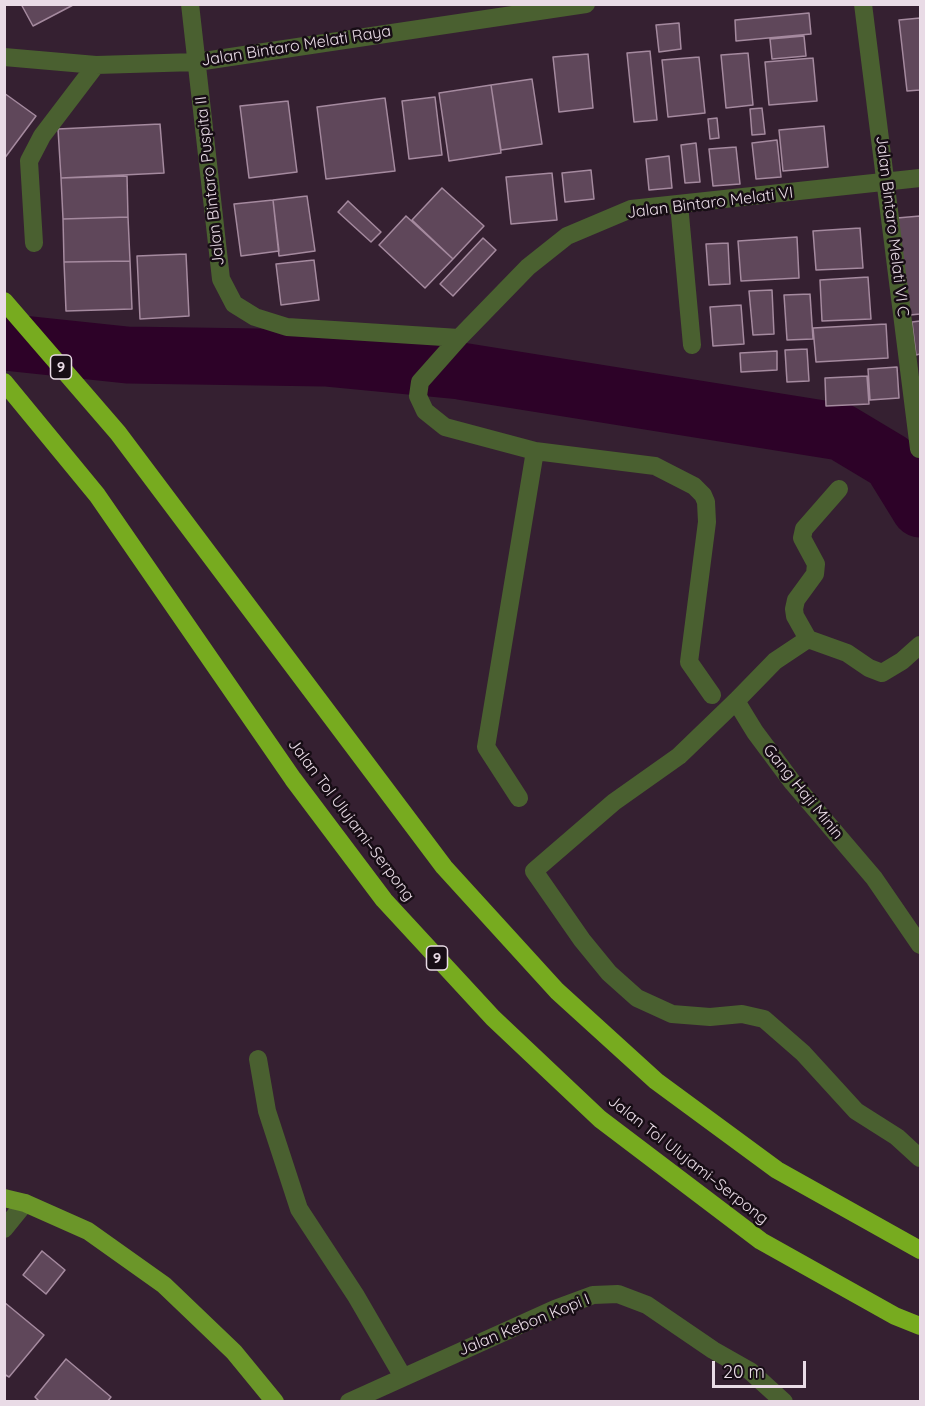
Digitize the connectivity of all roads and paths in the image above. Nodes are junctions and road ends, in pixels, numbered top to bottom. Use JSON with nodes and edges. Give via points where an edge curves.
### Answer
{"nodes":[{"id":1,"x":190,"y":4,"type":"edge"},
{"id":2,"x":586,"y":4,"type":"edge"},
{"id":3,"x":863,"y":4,"type":"edge"},
{"id":4,"x":4,"y":57,"type":"edge"},
{"id":5,"x":197,"y":62,"type":"junction"},
{"id":6,"x":96,"y":65,"type":"junction"},
{"id":7,"x":921,"y":178,"type":"edge"},
{"id":8,"x":886,"y":182,"type":"junction"},
{"id":9,"x":679,"y":204,"type":"junction"},
{"id":10,"x":34,"y":243,"type":"dead end"},
{"id":11,"x":4,"y":301,"type":"edge"},
{"id":12,"x":453,"y":344,"type":"junction"},
{"id":13,"x":692,"y":345,"type":"dead end"},
{"id":14,"x":4,"y":382,"type":"edge"},
{"id":15,"x":919,"y":448,"type":"edge"},
{"id":16,"x":536,"y":451,"type":"junction"},
{"id":17,"x":839,"y":489,"type":"dead end"},
{"id":18,"x":808,"y":639,"type":"junction"},
{"id":19,"x":921,"y":645,"type":"edge"},
{"id":20,"x":712,"y":695,"type":"dead end"},
{"id":21,"x":736,"y":701,"type":"junction"},
{"id":22,"x":519,"y":798,"type":"dead end"},
{"id":23,"x":921,"y":945,"type":"edge"},
{"id":24,"x":258,"y":1059,"type":"dead end"},
{"id":25,"x":921,"y":1158,"type":"edge"},
{"id":26,"x":4,"y":1198,"type":"edge"},
{"id":27,"x":25,"y":1203,"type":"junction"},
{"id":28,"x":4,"y":1229,"type":"edge"},
{"id":29,"x":921,"y":1250,"type":"edge"},
{"id":30,"x":921,"y":1326,"type":"edge"},
{"id":31,"x":403,"y":1377,"type":"junction"},
{"id":32,"x":275,"y":1401,"type":"edge"},
{"id":33,"x":349,"y":1401,"type":"edge"},
{"id":34,"x":784,"y":1401,"type":"edge"}],
"edges":[{"from":1,"to":5,"type":"street","name":"Jalan Bintaro Puspita II"},
{"from":2,"to":5,"type":"street","name":"Jalan Bintaro Melati Raya"},
{"from":3,"to":8,"type":"street","name":"Jalan Bintaro Melati VI C"},
{"from":4,"to":6,"type":"street","name":"Jalan Bintaro Melati Raya"},
{"from":5,"to":6,"type":"street","name":"Jalan Bintaro Melati Raya"},
{"from":5,"to":12,"type":"street","name":"Jalan Bintaro Puspita II","via":[[221,279],[234,304],[255,317],[287,327]]},
{"from":6,"to":10,"type":"street","via":[[42,136],[29,161]]},
{"from":7,"to":8,"type":"street","name":"Jalan Bintaro Melati VI"},
{"from":8,"to":9,"type":"street","name":"Jalan Bintaro Melati VI"},
{"from":8,"to":15,"type":"street","name":"Jalan Bintaro Melati VI C"},
{"from":9,"to":12,"type":"street","name":"Jalan Bintaro Melati VI","via":[[631,209],[567,236],[528,267]]},
{"from":9,"to":13,"type":"street"},
{"from":11,"to":29,"type":"highway","number":"9","via":[[118,434],[444,867],[557,991],[656,1081],[777,1170]]},
{"from":12,"to":16,"type":"street","name":"Jalan Bintaro Melati VI","via":[[420,382],[418,396],[425,411],[445,427]]},
{"from":14,"to":30,"type":"highway","name":"Jalan Tol Ulujami–Serpong","number":"9","via":[[98,495],[293,778],[384,900],[493,1018],[600,1119],[761,1241],[895,1316]]},
{"from":16,"to":20,"type":"street","via":[[655,466],[694,486],[703,495],[707,522],[689,662]]},
{"from":16,"to":22,"type":"street","via":[[486,747]]},
{"from":17,"to":18,"type":"street","via":[[804,529],[801,538],[816,564],[815,574],[794,609]]},
{"from":18,"to":19,"type":"street","via":[[847,653],[882,673]]},
{"from":18,"to":21,"type":"street","via":[[775,661]]},
{"from":21,"to":23,"type":"street","name":"Gang Haji Minin","via":[[768,749],[874,878]]},
{"from":21,"to":25,"type":"street","via":[[679,756],[614,802],[534,870],[582,940],[609,973],[637,998],[672,1014],[742,1014],[764,1019],[803,1053],[856,1111]]},
{"from":24,"to":31,"type":"street","via":[[267,1111],[299,1209]]},
{"from":26,"to":27,"type":"main road"},
{"from":27,"to":28,"type":"street"},
{"from":27,"to":32,"type":"main road","via":[[88,1231],[164,1285],[234,1352]]},
{"from":31,"to":33,"type":"street","name":"Jalan Kebon Kopi I"},
{"from":31,"to":34,"type":"street","name":"Jalan Kebon Kopi I","via":[[555,1309],[593,1295],[618,1294],[647,1305],[750,1371]]}]}
